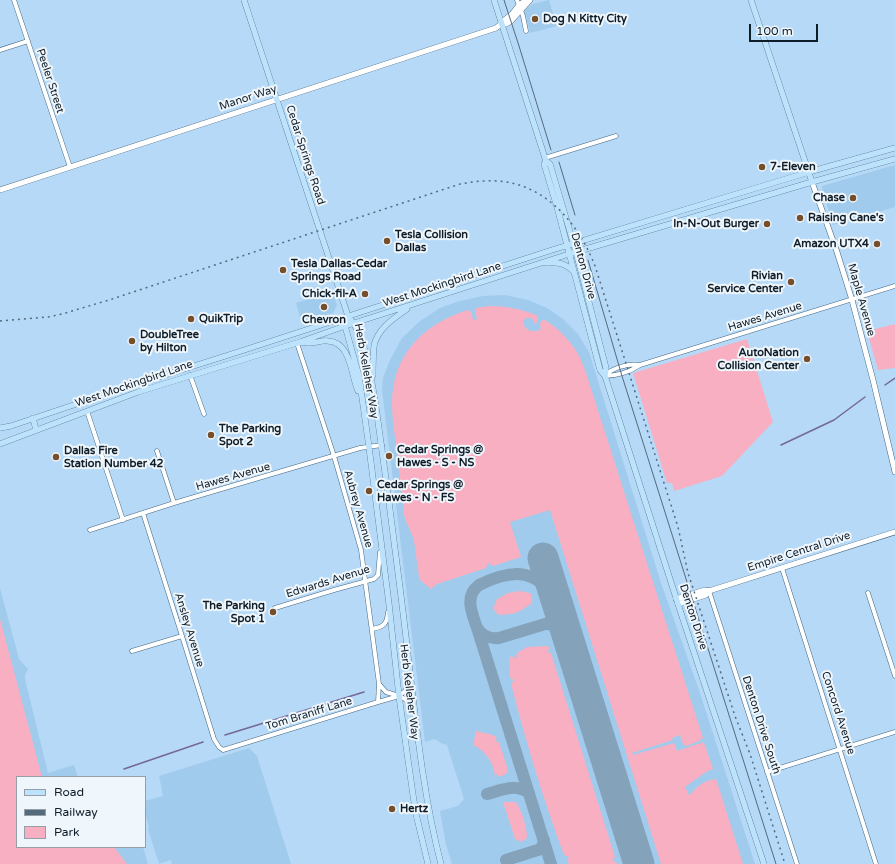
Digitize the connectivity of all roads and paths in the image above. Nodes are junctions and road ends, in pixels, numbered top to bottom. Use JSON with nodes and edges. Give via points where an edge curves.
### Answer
{"nodes":[{"id":1,"x":14,"y":0,"type":"edge"},
{"id":2,"x":244,"y":0,"type":"edge"},
{"id":3,"x":494,"y":0,"type":"edge"},
{"id":4,"x":526,"y":0,"type":"edge"},
{"id":5,"x":530,"y":0,"type":"edge"},
{"id":6,"x":751,"y":0,"type":"edge"},
{"id":7,"x":519,"y":5,"type":"edge"},
{"id":8,"x":514,"y":17,"type":"junction"},
{"id":9,"x":524,"y":23,"type":"junction"},
{"id":10,"x":501,"y":24,"type":"junction"},
{"id":11,"x":526,"y":31,"type":"dead end"},
{"id":12,"x":28,"y":41,"type":"junction"},
{"id":13,"x":0,"y":50,"type":"edge"},
{"id":14,"x":276,"y":100,"type":"junction"},
{"id":15,"x":616,"y":136,"type":"dead end"},
{"id":16,"x":895,"y":148,"type":"edge"},
{"id":17,"x":874,"y":154,"type":"junction"},
{"id":18,"x":546,"y":159,"type":"junction"},
{"id":19,"x":895,"y":159,"type":"edge"},
{"id":20,"x":876,"y":164,"type":"junction"},
{"id":21,"x":70,"y":167,"type":"junction"},
{"id":22,"x":809,"y":172,"type":"junction"},
{"id":23,"x":812,"y":182,"type":"junction"},
{"id":24,"x":0,"y":190,"type":"edge"},
{"id":25,"x":735,"y":194,"type":"junction"},
{"id":26,"x":738,"y":204,"type":"junction"},
{"id":27,"x":651,"y":220,"type":"junction"},
{"id":28,"x":654,"y":229,"type":"junction"},
{"id":29,"x":574,"y":244,"type":"junction"},
{"id":30,"x":567,"y":246,"type":"junction"},
{"id":31,"x":576,"y":252,"type":"junction"},
{"id":32,"x":569,"y":254,"type":"junction"},
{"id":33,"x":540,"y":263,"type":"junction"},
{"id":34,"x":489,"y":270,"type":"junction"},
{"id":35,"x":574,"y":272,"type":"junction"},
{"id":36,"x":491,"y":279,"type":"junction"},
{"id":37,"x":895,"y":286,"type":"edge"},
{"id":38,"x":852,"y":300,"type":"junction"},
{"id":39,"x":410,"y":306,"type":"junction"},
{"id":40,"x":348,"y":316,"type":"junction"},
{"id":41,"x":355,"y":323,"type":"junction"},
{"id":42,"x":346,"y":326,"type":"junction"},
{"id":43,"x":299,"y":343,"type":"junction"},
{"id":44,"x":238,"y":352,"type":"junction"},
{"id":45,"x":240,"y":360,"type":"junction"},
{"id":46,"x":188,"y":368,"type":"junction"},
{"id":47,"x":190,"y":375,"type":"junction"},
{"id":48,"x":604,"y":376,"type":"junction"},
{"id":49,"x":372,"y":385,"type":"junction"},
{"id":50,"x":118,"y":390,"type":"junction"},
{"id":51,"x":361,"y":395,"type":"junction"},
{"id":52,"x":120,"y":398,"type":"junction"},
{"id":53,"x":87,"y":411,"type":"junction"},
{"id":54,"x":204,"y":414,"type":"dead end"},
{"id":55,"x":33,"y":418,"type":"junction"},
{"id":56,"x":0,"y":429,"type":"edge"},
{"id":57,"x":36,"y":430,"type":"junction"},
{"id":58,"x":2,"y":443,"type":"edge"},
{"id":59,"x":382,"y":444,"type":"junction"},
{"id":60,"x":369,"y":447,"type":"junction"},
{"id":61,"x":157,"y":451,"type":"dead end"},
{"id":62,"x":334,"y":456,"type":"junction"},
{"id":63,"x":895,"y":472,"type":"edge"},
{"id":64,"x":174,"y":503,"type":"junction"},
{"id":65,"x":142,"y":513,"type":"junction"},
{"id":66,"x":123,"y":520,"type":"junction"},
{"id":67,"x":90,"y":530,"type":"dead end"},
{"id":68,"x":895,"y":532,"type":"edge"},
{"id":69,"x":381,"y":544,"type":"junction"},
{"id":70,"x":782,"y":568,"type":"junction"},
{"id":71,"x":366,"y":581,"type":"junction"},
{"id":72,"x":709,"y":591,"type":"junction"},
{"id":73,"x":868,"y":593,"type":"dead end"},
{"id":74,"x":677,"y":601,"type":"junction"},
{"id":75,"x":389,"y":604,"type":"junction"},
{"id":76,"x":275,"y":608,"type":"dead end"},
{"id":77,"x":372,"y":629,"type":"junction"},
{"id":78,"x":182,"y":636,"type":"junction"},
{"id":79,"x":132,"y":651,"type":"dead end"},
{"id":80,"x":895,"y":676,"type":"edge"},
{"id":81,"x":411,"y":682,"type":"junction"},
{"id":82,"x":379,"y":684,"type":"junction"},
{"id":83,"x":400,"y":696,"type":"junction"},
{"id":84,"x":378,"y":702,"type":"junction"},
{"id":85,"x":415,"y":714,"type":"junction"},
{"id":86,"x":895,"y":732,"type":"edge"},
{"id":87,"x":840,"y":749,"type":"junction"},
{"id":88,"x":223,"y":750,"type":"joint"},
{"id":89,"x":767,"y":772,"type":"junction"},
{"id":90,"x":428,"y":864,"type":"edge"},
{"id":91,"x":441,"y":864,"type":"edge"},
{"id":92,"x":764,"y":864,"type":"edge"},
{"id":93,"x":797,"y":864,"type":"edge"},
{"id":94,"x":876,"y":864,"type":"edge"}],
"edges":[{"from":1,"to":12,"type":"street","name":"Peeler Street"},
{"from":2,"to":14,"type":"main road","name":"Cedar Springs Road"},
{"from":3,"to":10,"type":"main road","name":"Denton Drive"},
{"from":4,"to":7,"type":"street","name":"Manor Way"},
{"from":5,"to":7,"type":"street","name":"Manor Way"},
{"from":6,"to":22,"type":"main road","name":"Maple Avenue"},
{"from":7,"to":8,"type":"street","name":"Manor Way"},
{"from":7,"to":9,"type":"street"},
{"from":7,"to":10,"type":"street","name":"Manor Way"},
{"from":8,"to":9,"type":"street"},
{"from":8,"to":10,"type":"street","name":"Manor Way","via":[[506,24]]},
{"from":9,"to":11,"type":"street"},
{"from":10,"to":14,"type":"street","name":"Manor Way","via":[[496,28]]},
{"from":10,"to":18,"type":"main road","name":"Denton Drive"},
{"from":12,"to":13,"type":"street"},
{"from":12,"to":21,"type":"street","name":"Peeler Street"},
{"from":14,"to":21,"type":"street","name":"Manor Way"},
{"from":14,"to":40,"type":"main road","name":"Cedar Springs Road"},
{"from":15,"to":18,"type":"street"},
{"from":16,"to":17,"type":"main road","name":"West Mockingbird Lane"},
{"from":17,"to":20,"type":"main road"},
{"from":17,"to":22,"type":"main road","name":"West Mockingbird Lane"},
{"from":18,"to":29,"type":"main road","name":"Denton Drive","via":[[550,164]]},
{"from":18,"to":30,"type":"main road","name":"Denton Drive","via":[[544,164]]},
{"from":19,"to":20,"type":"main road","name":"West Mockingbird Lane"},
{"from":20,"to":23,"type":"main road","name":"West Mockingbird Lane"},
{"from":21,"to":24,"type":"street","name":"Manor Way"},
{"from":22,"to":23,"type":"main road","name":"Maple Avenue"},
{"from":22,"to":25,"type":"main road","name":"West Mockingbird Lane"},
{"from":23,"to":26,"type":"main road","name":"West Mockingbird Lane"},
{"from":23,"to":38,"type":"street","name":"Maple Avenue"},
{"from":25,"to":26,"type":"main road"},
{"from":25,"to":27,"type":"main road","name":"West Mockingbird Lane"},
{"from":26,"to":28,"type":"main road","name":"West Mockingbird Lane"},
{"from":27,"to":28,"type":"main road"},
{"from":27,"to":29,"type":"main road","name":"West Mockingbird Lane"},
{"from":28,"to":31,"type":"main road","name":"West Mockingbird Lane"},
{"from":29,"to":30,"type":"main road","name":"West Mockingbird Lane"},
{"from":29,"to":31,"type":"main road","name":"Denton Drive"},
{"from":30,"to":32,"type":"main road","name":"Denton Drive"},
{"from":30,"to":34,"type":"main road","name":"West Mockingbird Lane"},
{"from":31,"to":32,"type":"main road","name":"West Mockingbird Lane"},
{"from":31,"to":48,"type":"main road","name":"Denton Drive","via":[[606,368]]},
{"from":32,"to":33,"type":"main road","name":"West Mockingbird Lane"},
{"from":32,"to":35,"type":"main road","name":"Denton Drive"},
{"from":33,"to":35,"type":"main road","via":[[564,264]]},
{"from":33,"to":36,"type":"main road","name":"West Mockingbird Lane"},
{"from":34,"to":36,"type":"main road"},
{"from":34,"to":40,"type":"main road","name":"West Mockingbird Lane"},
{"from":35,"to":48,"type":"main road","name":"Denton Drive","via":[[600,370]]},
{"from":36,"to":39,"type":"main road","name":"West Mockingbird Lane"},
{"from":37,"to":38,"type":"street","name":"Hawes Avenue"},
{"from":38,"to":48,"type":"street","name":"Hawes Avenue","via":[[640,365],[613,376]]},
{"from":38,"to":63,"type":"street","name":"Maple Avenue"},
{"from":39,"to":41,"type":"main road","name":"West Mockingbird Lane"},
{"from":39,"to":49,"type":"main road","via":[[387,324],[378,337],[374,346]]},
{"from":40,"to":41,"type":"main road","name":"Herb Kelleher Way"},
{"from":40,"to":42,"type":"main road","name":"Herb Kelleher Way"},
{"from":40,"to":44,"type":"main road","name":"West Mockingbird Lane"},
{"from":41,"to":42,"type":"main road","name":"West Mockingbird Lane"},
{"from":41,"to":49,"type":"main road","name":"Herb Kelleher Way","via":[[366,355]]},
{"from":42,"to":43,"type":"main road","name":"West Mockingbird Lane"},
{"from":42,"to":51,"type":"main road","name":"Herb Kelleher Way","via":[[356,362]]},
{"from":43,"to":45,"type":"main road","name":"West Mockingbird Lane"},
{"from":43,"to":51,"type":"main road","via":[[328,340],[342,347],[346,351]]},
{"from":43,"to":62,"type":"street","name":"Aubrey Avenue"},
{"from":44,"to":45,"type":"main road"},
{"from":44,"to":46,"type":"main road","name":"West Mockingbird Lane"},
{"from":45,"to":47,"type":"main road","name":"West Mockingbird Lane"},
{"from":46,"to":47,"type":"main road"},
{"from":46,"to":50,"type":"main road","name":"West Mockingbird Lane"},
{"from":47,"to":52,"type":"main road","name":"West Mockingbird Lane"},
{"from":47,"to":54,"type":"street"},
{"from":48,"to":74,"type":"main road","name":"Denton Drive"},
{"from":49,"to":59,"type":"main road","name":"Herb Kelleher Way"},
{"from":50,"to":52,"type":"main road"},
{"from":50,"to":55,"type":"main road","name":"West Mockingbird Lane"},
{"from":51,"to":60,"type":"main road","name":"Herb Kelleher Way"},
{"from":52,"to":53,"type":"main road","name":"West Mockingbird Lane"},
{"from":53,"to":57,"type":"main road","name":"West Mockingbird Lane"},
{"from":53,"to":66,"type":"street"},
{"from":55,"to":56,"type":"main road","name":"West Mockingbird Lane"},
{"from":55,"to":57,"type":"main road"},
{"from":57,"to":58,"type":"main road","name":"West Mockingbird Lane"},
{"from":59,"to":60,"type":"street","name":"Hawes Avenue"},
{"from":59,"to":81,"type":"main road","name":"Herb Kelleher Way"},
{"from":60,"to":62,"type":"street","name":"Hawes Avenue"},
{"from":60,"to":69,"type":"main road","name":"Herb Kelleher Way"},
{"from":61,"to":64,"type":"street"},
{"from":62,"to":64,"type":"street","name":"Hawes Avenue"},
{"from":62,"to":71,"type":"street","name":"Aubrey Avenue","via":[[361,550]]},
{"from":64,"to":65,"type":"street","name":"Hawes Avenue"},
{"from":65,"to":66,"type":"street","name":"Hawes Avenue"},
{"from":65,"to":78,"type":"street","name":"Ansley Avenue"},
{"from":66,"to":67,"type":"street","name":"Hawes Avenue"},
{"from":68,"to":70,"type":"street","name":"Empire Central Drive"},
{"from":69,"to":71,"type":"street","name":"Edwards Avenue","via":[[378,575]]},
{"from":69,"to":75,"type":"main road","name":"Herb Kelleher Way"},
{"from":70,"to":72,"type":"street","name":"Empire Central Drive"},
{"from":70,"to":87,"type":"street","name":"Concord Avenue"},
{"from":71,"to":76,"type":"street","name":"Edwards Avenue"},
{"from":71,"to":77,"type":"street","name":"Aubrey Avenue"},
{"from":72,"to":74,"type":"street","name":"Empire Central Drive","via":[[705,590]]},
{"from":72,"to":89,"type":"street","name":"Denton Drive South"},
{"from":73,"to":80,"type":"street"},
{"from":74,"to":92,"type":"main road","name":"Denton Drive"},
{"from":75,"to":77,"type":"street","via":[[384,624]]},
{"from":75,"to":83,"type":"main road","name":"Herb Kelleher Way"},
{"from":77,"to":82,"type":"street","name":"Aubrey Avenue"},
{"from":78,"to":79,"type":"street"},
{"from":78,"to":88,"type":"street","name":"Ansley Avenue","via":[[214,739]]},
{"from":81,"to":83,"type":"street"},
{"from":81,"to":85,"type":"main road","name":"Herb Kelleher Way"},
{"from":82,"to":83,"type":"street","via":[[386,692]]},
{"from":82,"to":84,"type":"street","name":"Aubrey Avenue"},
{"from":83,"to":84,"type":"street","name":"Tom Braniff Lane"},
{"from":83,"to":85,"type":"street","via":[[410,704]]},
{"from":83,"to":90,"type":"main road","name":"Herb Kelleher Way","via":[[416,814]]},
{"from":84,"to":88,"type":"street","name":"Tom Braniff Lane"},
{"from":85,"to":91,"type":"main road","name":"Herb Kelleher Way","via":[[428,805]]},
{"from":86,"to":87,"type":"street"},
{"from":87,"to":89,"type":"street"},
{"from":87,"to":94,"type":"street","name":"Concord Avenue"},
{"from":89,"to":93,"type":"street","name":"Denton Drive South"}]}
